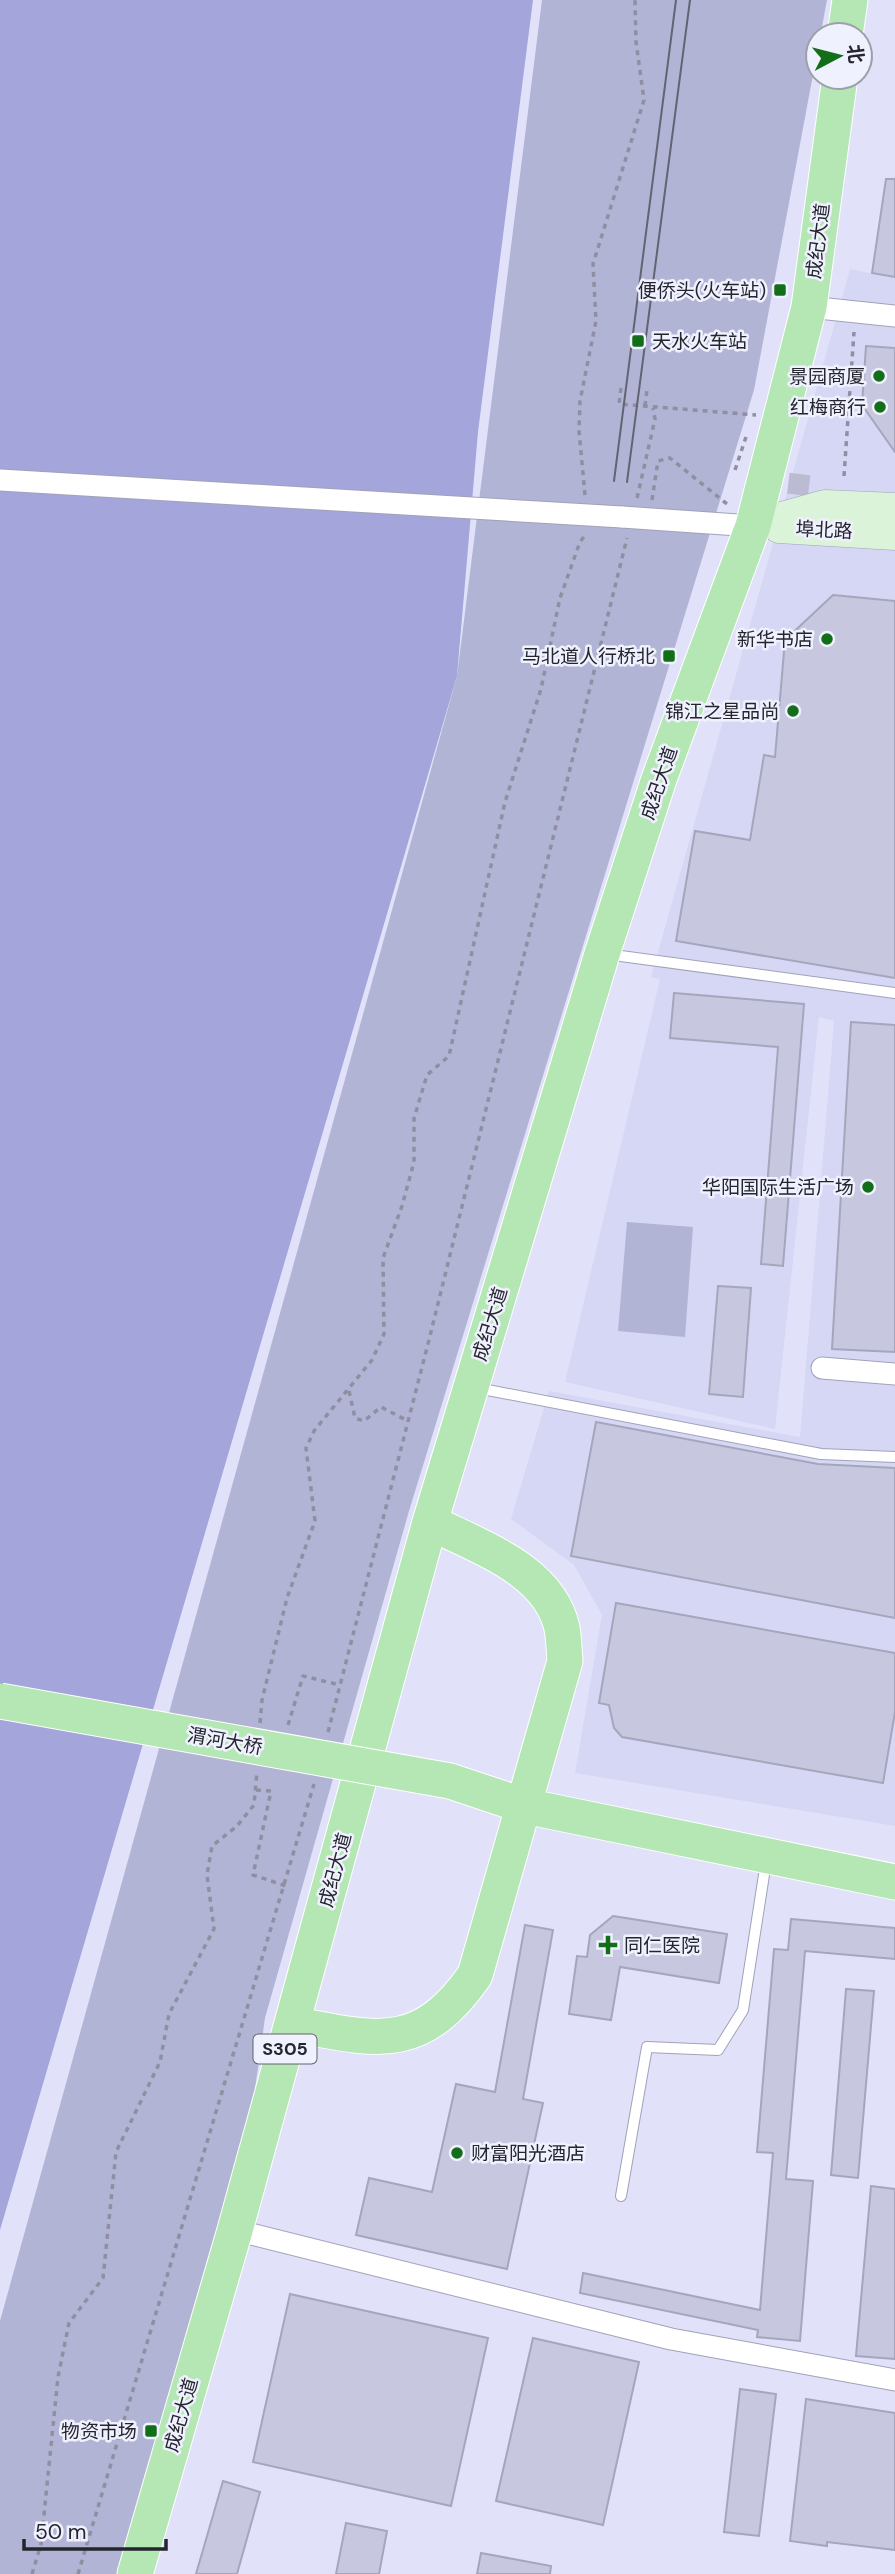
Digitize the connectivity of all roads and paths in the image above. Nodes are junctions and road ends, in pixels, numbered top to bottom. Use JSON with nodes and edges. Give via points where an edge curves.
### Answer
{"nodes":[{"id":1,"x":850,"y":0,"type":"edge"},
{"id":2,"x":847,"y":21,"type":"edge"},
{"id":3,"x":838,"y":91,"type":"edge"},
{"id":4,"x":809,"y":307,"type":"junction"},
{"id":5,"x":856,"y":312,"type":"junction"},
{"id":6,"x":895,"y":316,"type":"edge"},
{"id":7,"x":621,"y":388,"type":"dead end"},
{"id":8,"x":647,"y":390,"type":"dead end"},
{"id":9,"x":645,"y":407,"type":"junction"},
{"id":10,"x":653,"y":408,"type":"junction"},
{"id":11,"x":767,"y":416,"type":"junction"},
{"id":12,"x":735,"y":470,"type":"dead end"},
{"id":13,"x":844,"y":477,"type":"dead end"},
{"id":14,"x":0,"y":480,"type":"edge"},
{"id":15,"x":895,"y":509,"type":"edge"},
{"id":16,"x":633,"y":511,"type":"junction"},
{"id":17,"x":753,"y":526,"type":"junction"},
{"id":18,"x":895,"y":534,"type":"edge"},
{"id":19,"x":602,"y":954,"type":"junction"},
{"id":20,"x":895,"y":993,"type":"edge"},
{"id":21,"x":449,"y":1056,"type":"dead end"},
{"id":22,"x":822,"y":1368,"type":"dead end"},
{"id":23,"x":895,"y":1374,"type":"edge"},
{"id":24,"x":471,"y":1387,"type":"junction"},
{"id":25,"x":349,"y":1391,"type":"junction"},
{"id":26,"x":408,"y":1422,"type":"junction"},
{"id":27,"x":895,"y":1457,"type":"edge"},
{"id":28,"x":430,"y":1522,"type":"junction"},
{"id":29,"x":340,"y":1685,"type":"junction"},
{"id":30,"x":0,"y":1700,"type":"edge"},
{"id":31,"x":0,"y":1721,"type":"edge"},
{"id":32,"x":260,"y":1728,"type":"dead end"},
{"id":33,"x":286,"y":1732,"type":"dead end"},
{"id":34,"x":326,"y":1738,"type":"dead end"},
{"id":35,"x":257,"y":1765,"type":"dead end"},
{"id":36,"x":316,"y":1777,"type":"dead end"},
{"id":37,"x":256,"y":1790,"type":"junction"},
{"id":38,"x":449,"y":1790,"type":"junction"},
{"id":39,"x":525,"y":1805,"type":"junction"},
{"id":40,"x":767,"y":1856,"type":"junction"},
{"id":41,"x":895,"y":1882,"type":"edge"},
{"id":42,"x":286,"y":1885,"type":"junction"},
{"id":43,"x":292,"y":2024,"type":"junction"},
{"id":44,"x":621,"y":2196,"type":"dead end"},
{"id":45,"x":235,"y":2230,"type":"junction"},
{"id":46,"x":895,"y":2380,"type":"edge"},
{"id":47,"x":32,"y":2574,"type":"edge"},
{"id":48,"x":78,"y":2574,"type":"edge"},
{"id":49,"x":135,"y":2574,"type":"edge"}],
"edges":[{"from":1,"to":2,"type":"main road"},
{"from":3,"to":4,"type":"main road","name":"成纪大道"},
{"from":4,"to":5,"type":"street"},
{"from":4,"to":11,"type":"main road","name":"成纪大道"},
{"from":5,"to":6,"type":"street"},
{"from":5,"to":13,"type":"path"},
{"from":7,"to":9,"type":"path","via":[[619,404]]},
{"from":8,"to":9,"type":"path"},
{"from":9,"to":10,"type":"path"},
{"from":10,"to":11,"type":"path"},
{"from":10,"to":16,"type":"path","via":[[655,419]]},
{"from":11,"to":12,"type":"path"},
{"from":11,"to":17,"type":"main road","name":"成纪大道"},
{"from":14,"to":16,"type":"street","bridge":true},
{"from":15,"to":17,"type":"main road","via":[[825,506]]},
{"from":16,"to":17,"type":"street"},
{"from":16,"to":17,"type":"path","via":[[652,505],[658,461],[670,458]]},
{"from":16,"to":26,"type":"path"},
{"from":17,"to":18,"type":"main road","name":"埠北路"},
{"from":17,"to":19,"type":"main road","name":"成纪大道","via":[[659,779]]},
{"from":19,"to":20,"type":"lane"},
{"from":19,"to":24,"type":"main road","name":"成纪大道"},
{"from":21,"to":25,"type":"path","via":[[427,1075],[414,1118],[414,1162],[383,1258],[384,1334]]},
{"from":22,"to":23,"type":"street"},
{"from":24,"to":27,"type":"lane","via":[[821,1454]]},
{"from":24,"to":28,"type":"main road","name":"成纪大道"},
{"from":25,"to":26,"type":"path","via":[[355,1418],[364,1422],[381,1407]]},
{"from":25,"to":32,"type":"path","via":[[314,1431],[306,1448],[316,1521],[287,1598],[262,1700]]},
{"from":26,"to":29,"type":"path"},
{"from":28,"to":39,"type":"main road","via":[[523,1570],[547,1595],[562,1627],[565,1661]]},
{"from":28,"to":43,"type":"main road","name":"成纪大道","number":"S305"},
{"from":29,"to":33,"type":"path","via":[[303,1676]]},
{"from":29,"to":34,"type":"path"},
{"from":30,"to":38,"type":"main road","name":"渭河大桥","bridge":true},
{"from":31,"to":38,"type":"main road","name":"渭河大桥"},
{"from":35,"to":37,"type":"path"},
{"from":36,"to":42,"type":"path"},
{"from":37,"to":42,"type":"path","via":[[271,1791],[253,1875]]},
{"from":37,"to":47,"type":"path","via":[[254,1805],[212,1846],[207,1875],[214,1929],[169,2014],[160,2062],[116,2152],[103,2278],[69,2323],[58,2376],[41,2544]]},
{"from":38,"to":39,"type":"main road"},
{"from":39,"to":40,"type":"main road"},
{"from":39,"to":43,"type":"main road","via":[[475,1975],[456,2002],[432,2022],[402,2035],[370,2039]]},
{"from":40,"to":41,"type":"main road"},
{"from":40,"to":44,"type":"lane","via":[[743,2010],[718,2050],[647,2048]]},
{"from":42,"to":48,"type":"path"},
{"from":43,"to":45,"type":"main road","name":"成纪大道","number":"S305"},
{"from":45,"to":46,"type":"street","via":[[671,2339]]},
{"from":45,"to":49,"type":"main road","name":"成纪大道","number":"S305"}]}
